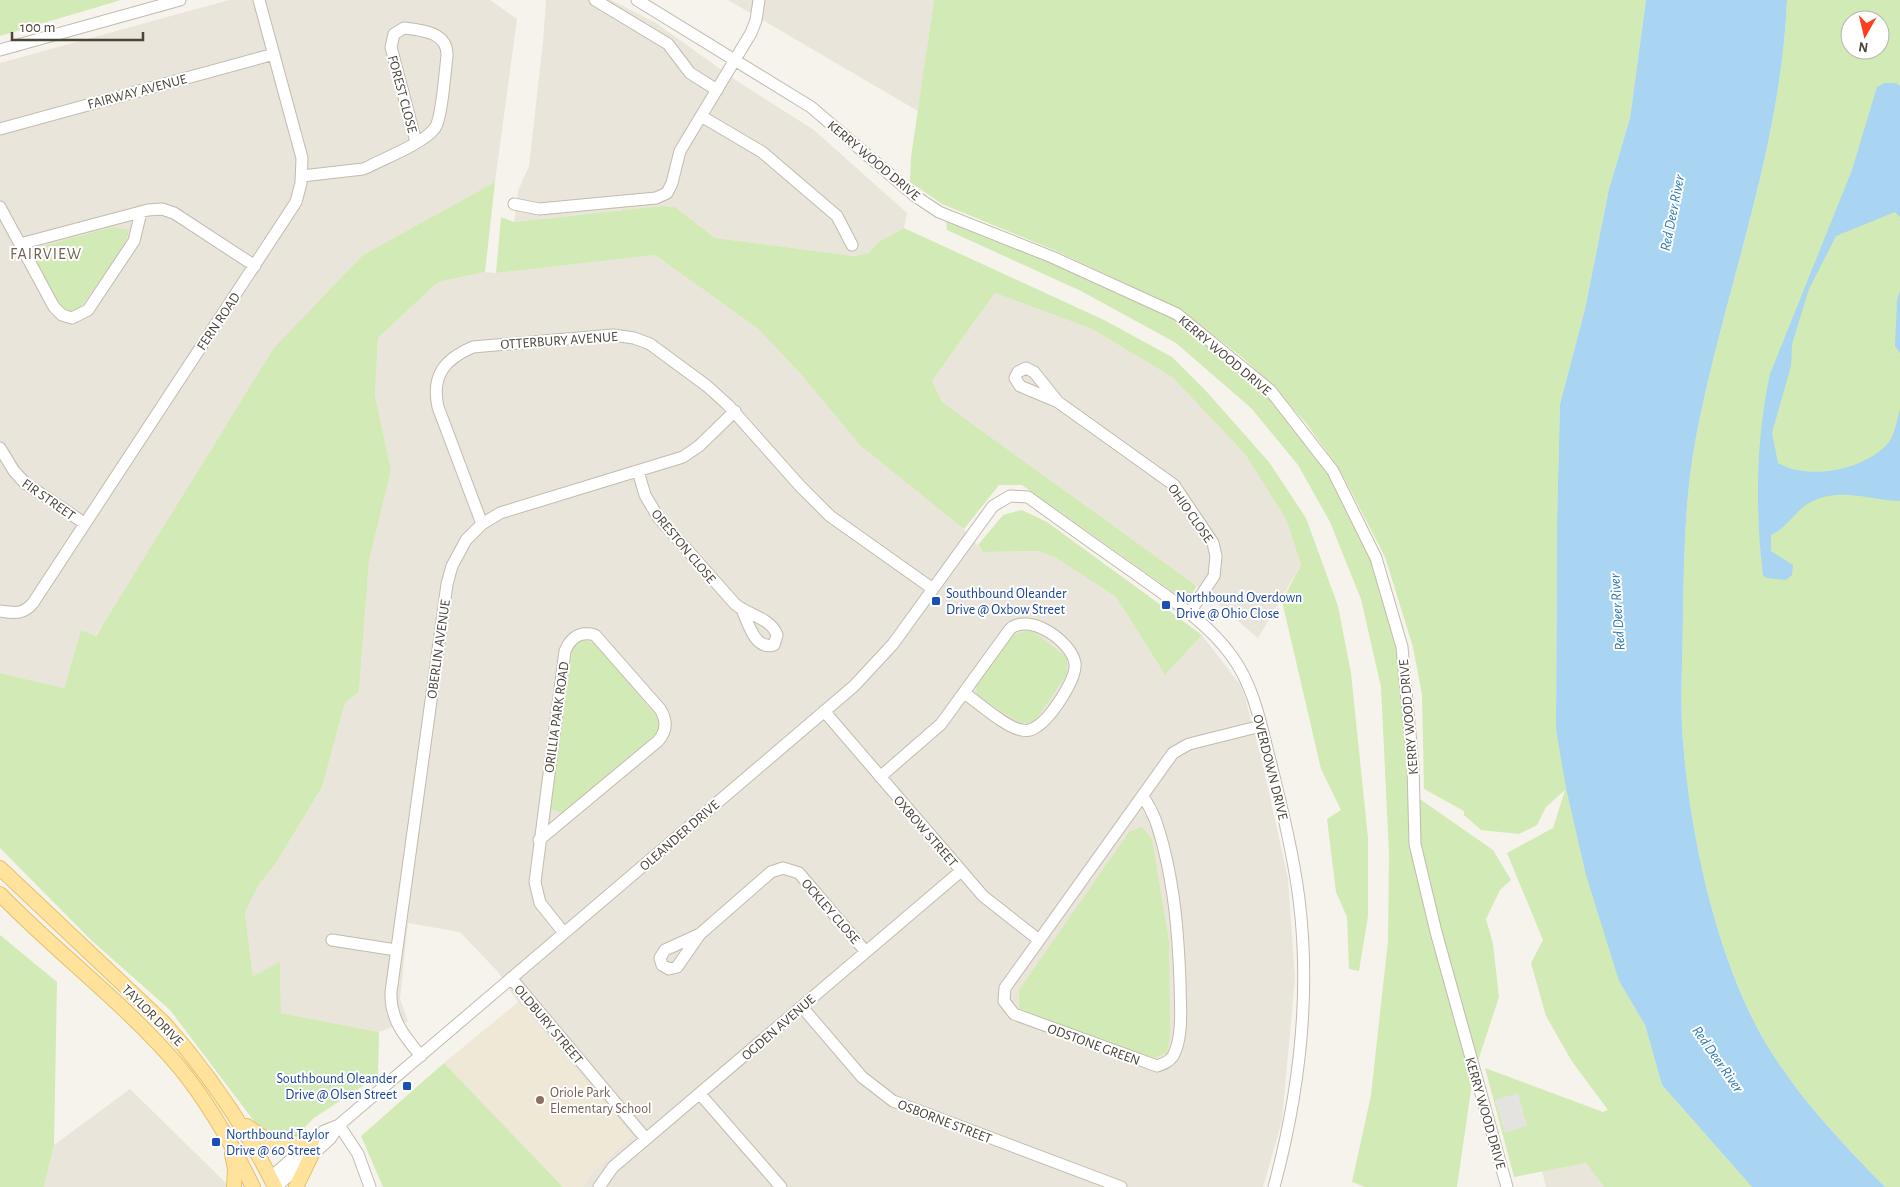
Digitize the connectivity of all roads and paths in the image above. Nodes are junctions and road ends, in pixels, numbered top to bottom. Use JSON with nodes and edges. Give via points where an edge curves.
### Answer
{"nodes":[{"id":1,"x":180,"y":0,"type":"edge"},
{"id":2,"x":259,"y":0,"type":"edge"},
{"id":3,"x":595,"y":0,"type":"edge"},
{"id":4,"x":637,"y":0,"type":"edge"},
{"id":5,"x":759,"y":0,"type":"edge"},
{"id":6,"x":0,"y":50,"type":"edge"},
{"id":7,"x":274,"y":54,"type":"junction"},
{"id":8,"x":734,"y":61,"type":"junction"},
{"id":9,"x":717,"y":90,"type":"junction"},
{"id":10,"x":701,"y":116,"type":"junction"},
{"id":11,"x":0,"y":130,"type":"edge"},
{"id":12,"x":416,"y":142,"type":"junction"},
{"id":13,"x":302,"y":176,"type":"junction"},
{"id":14,"x":514,"y":204,"type":"dead end"},
{"id":15,"x":0,"y":207,"type":"edge"},
{"id":16,"x":141,"y":212,"type":"junction"},
{"id":17,"x":20,"y":244,"type":"junction"},
{"id":18,"x":852,"y":245,"type":"dead end"},
{"id":19,"x":255,"y":266,"type":"junction"},
{"id":20,"x":1058,"y":402,"type":"dead end"},
{"id":21,"x":735,"y":411,"type":"junction"},
{"id":22,"x":0,"y":448,"type":"edge"},
{"id":23,"x":638,"y":471,"type":"junction"},
{"id":24,"x":987,"y":514,"type":"joint"},
{"id":25,"x":84,"y":523,"type":"junction"},
{"id":26,"x":482,"y":524,"type":"junction"},
{"id":27,"x":933,"y":589,"type":"junction"},
{"id":28,"x":0,"y":611,"type":"edge"},
{"id":29,"x":744,"y":612,"type":"dead end"},
{"id":30,"x":1190,"y":612,"type":"junction"},
{"id":31,"x":964,"y":693,"type":"junction"},
{"id":32,"x":824,"y":711,"type":"junction"},
{"id":33,"x":1261,"y":726,"type":"junction"},
{"id":34,"x":880,"y":777,"type":"junction"},
{"id":35,"x":1143,"y":797,"type":"junction"},
{"id":36,"x":540,"y":840,"type":"junction"},
{"id":37,"x":0,"y":868,"type":"edge"},
{"id":38,"x":961,"y":871,"type":"junction"},
{"id":39,"x":0,"y":894,"type":"edge"},
{"id":40,"x":564,"y":933,"type":"junction"},
{"id":41,"x":700,"y":934,"type":"dead end"},
{"id":42,"x":332,"y":940,"type":"dead end"},
{"id":43,"x":1039,"y":940,"type":"junction"},
{"id":44,"x":396,"y":950,"type":"junction"},
{"id":45,"x":866,"y":952,"type":"junction"},
{"id":46,"x":511,"y":978,"type":"junction"},
{"id":47,"x":802,"y":1007,"type":"junction"},
{"id":48,"x":421,"y":1056,"type":"junction"},
{"id":49,"x":700,"y":1094,"type":"junction"},
{"id":50,"x":240,"y":1120,"type":"junction"},
{"id":51,"x":339,"y":1125,"type":"junction"},
{"id":52,"x":230,"y":1139,"type":"junction"},
{"id":53,"x":646,"y":1139,"type":"junction"},
{"id":54,"x":312,"y":1141,"type":"junction"},
{"id":55,"x":311,"y":1156,"type":"junction"},
{"id":56,"x":270,"y":1185,"type":"edge"},
{"id":57,"x":234,"y":1187,"type":"edge"},
{"id":58,"x":252,"y":1187,"type":"edge"},
{"id":59,"x":296,"y":1187,"type":"edge"},
{"id":60,"x":370,"y":1187,"type":"edge"},
{"id":61,"x":599,"y":1187,"type":"edge"},
{"id":62,"x":781,"y":1187,"type":"edge"},
{"id":63,"x":1121,"y":1187,"type":"edge"},
{"id":64,"x":1274,"y":1187,"type":"edge"},
{"id":65,"x":1507,"y":1187,"type":"edge"}],
"edges":[{"from":1,"to":6,"type":"street"},
{"from":2,"to":7,"type":"street","name":"FERN ROAD"},
{"from":3,"to":9,"type":"street","via":[[668,44],[690,73]]},
{"from":4,"to":8,"type":"street","name":"KERRY WOOD DRIVE"},
{"from":5,"to":8,"type":"street","via":[[754,26]]},
{"from":7,"to":11,"type":"street","name":"FAIRWAY AVENUE"},
{"from":7,"to":13,"type":"street","name":"FERN ROAD","via":[[300,150]]},
{"from":8,"to":9,"type":"street"},
{"from":8,"to":65,"type":"street","name":"KERRY WOOD DRIVE","via":[[811,107],[915,196],[939,212],[1052,256],[1177,314],[1270,390],[1333,471],[1376,558],[1402,647],[1413,766],[1415,844],[1436,932]]},
{"from":9,"to":10,"type":"street"},
{"from":10,"to":14,"type":"street","via":[[680,151],[670,190],[661,196],[540,209]]},
{"from":10,"to":18,"type":"street","via":[[762,152],[822,203],[843,223]]},
{"from":12,"to":12,"type":"street","name":"FOREST CLOSE","via":[[436,126],[448,52],[439,36],[404,28],[394,34],[391,47]]},
{"from":12,"to":13,"type":"street","name":"FOREST CLOSE","via":[[363,169]]},
{"from":13,"to":19,"type":"street","name":"FERN ROAD","via":[[296,202]]},
{"from":15,"to":17,"type":"street"},
{"from":16,"to":17,"type":"street"},
{"from":16,"to":17,"type":"street","via":[[134,241],[88,310],[78,317],[66,317],[56,310]]},
{"from":16,"to":19,"type":"street","via":[[162,209],[174,213]]},
{"from":19,"to":25,"type":"street","name":"FERN ROAD"},
{"from":20,"to":30,"type":"street","name":"OHIO CLOSE","via":[[1170,481],[1208,536],[1215,549],[1216,569]]},
{"from":21,"to":23,"type":"street","name":"OBERLIN AVENUE","via":[[687,455]]},
{"from":21,"to":26,"type":"street","name":"OTTERBURY AVENUE","via":[[662,351],[634,338],[593,336],[474,347],[460,352],[442,369],[436,399]]},
{"from":21,"to":27,"type":"street","name":"OTTERBURY AVENUE","via":[[819,506]]},
{"from":22,"to":25,"type":"street","name":"FIR STREET","via":[[24,483]]},
{"from":23,"to":26,"type":"street","name":"OBERLIN AVENUE","via":[[520,505]]},
{"from":23,"to":29,"type":"street","name":"ORESTON CLOSE","via":[[649,502],[663,524]]},
{"from":24,"to":27,"type":"street","name":"OLEANDER DRIVE"},
{"from":24,"to":30,"type":"street","name":"OVERDOWN DRIVE","via":[[993,506],[1010,496],[1028,497]]},
{"from":25,"to":28,"type":"street","name":"FERN ROAD","via":[[33,603],[23,612]]},
{"from":26,"to":44,"type":"street","name":"OBERLIN AVENUE","via":[[462,547],[449,575]]},
{"from":27,"to":32,"type":"street","name":"OLEANDER DRIVE","via":[[881,658]]},
{"from":30,"to":33,"type":"street","name":"OVERDOWN DRIVE","via":[[1232,656],[1249,686]]},
{"from":31,"to":31,"type":"street","via":[[1013,727],[1034,729],[1071,683],[1075,673],[1074,661],[1065,645],[1042,628],[1031,623],[1018,623],[1010,628]]},
{"from":31,"to":34,"type":"street","via":[[941,724]]},
{"from":32,"to":34,"type":"street","name":"OXBOW STREET"},
{"from":32,"to":40,"type":"street","name":"OLEANDER DRIVE"},
{"from":33,"to":35,"type":"street","name":"ODSTONE GREEN","via":[[1179,748]]},
{"from":33,"to":64,"type":"street","name":"OVERDOWN DRIVE","via":[[1294,868],[1303,969],[1298,1066]]},
{"from":34,"to":38,"type":"street","name":"OXBOW STREET"},
{"from":35,"to":43,"type":"street","name":"ODSTONE GREEN"},
{"from":35,"to":43,"type":"street","name":"ODSTONE GREEN","via":[[1155,816],[1176,906],[1180,1010],[1172,1056],[1162,1064],[1151,1065],[1009,1011],[1004,1001],[1005,988]]},
{"from":36,"to":36,"type":"street","name":"ORILLIA PARK ROAD","via":[[658,741],[664,731],[660,709],[595,635],[577,635],[565,650]]},
{"from":36,"to":40,"type":"street","name":"ORILLIA PARK ROAD","via":[[536,892],[544,909]]},
{"from":37,"to":50,"type":"main road","name":"TAYLOR DRIVE","via":[[165,1024]]},
{"from":38,"to":43,"type":"street","name":"OXBOW STREET","via":[[996,908]]},
{"from":38,"to":45,"type":"street","name":"OGDEN AVENUE"},
{"from":39,"to":52,"type":"main road","name":"TAYLOR DRIVE","via":[[158,1043],[204,1100]]},
{"from":40,"to":46,"type":"street","name":"OLEANDER DRIVE"},
{"from":41,"to":45,"type":"street","name":"OCKLEY CLOSE","via":[[771,872],[788,868],[799,873]]},
{"from":42,"to":44,"type":"street"},
{"from":44,"to":48,"type":"street","name":"OBERLIN AVENUE","via":[[390,992],[392,1008],[398,1027]]},
{"from":45,"to":47,"type":"street","name":"OGDEN AVENUE"},
{"from":46,"to":48,"type":"street","name":"OLEANDER DRIVE"},
{"from":46,"to":53,"type":"street","name":"OLDBURY STREET"},
{"from":47,"to":49,"type":"street","name":"OGDEN AVENUE"},
{"from":47,"to":63,"type":"street","name":"OSBORNE STREET","via":[[862,1077],[893,1101]]},
{"from":48,"to":51,"type":"street","name":"OLEANDER DRIVE"},
{"from":49,"to":53,"type":"street","name":"OGDEN AVENUE"},
{"from":49,"to":62,"type":"street"},
{"from":50,"to":54,"type":"main road","via":[[271,1143],[289,1145]]},
{"from":50,"to":56,"type":"main road","name":"TAYLOR DRIVE"},
{"from":51,"to":54,"type":"street","name":"OLEANDER DRIVE"},
{"from":51,"to":55,"type":"street","name":"OLEANDER DRIVE","via":[[330,1139]]},
{"from":51,"to":60,"type":"street","via":[[358,1154]]},
{"from":52,"to":57,"type":"main road"},
{"from":52,"to":58,"type":"main road","name":"TAYLOR DRIVE"},
{"from":53,"to":61,"type":"street","name":"OGDEN AVENUE","via":[[613,1167]]},
{"from":54,"to":56,"type":"street","name":"OLEANDER DRIVE"},
{"from":55,"to":56,"type":"street","name":"OLEANDER DRIVE"},
{"from":55,"to":59,"type":"main road"}]}
